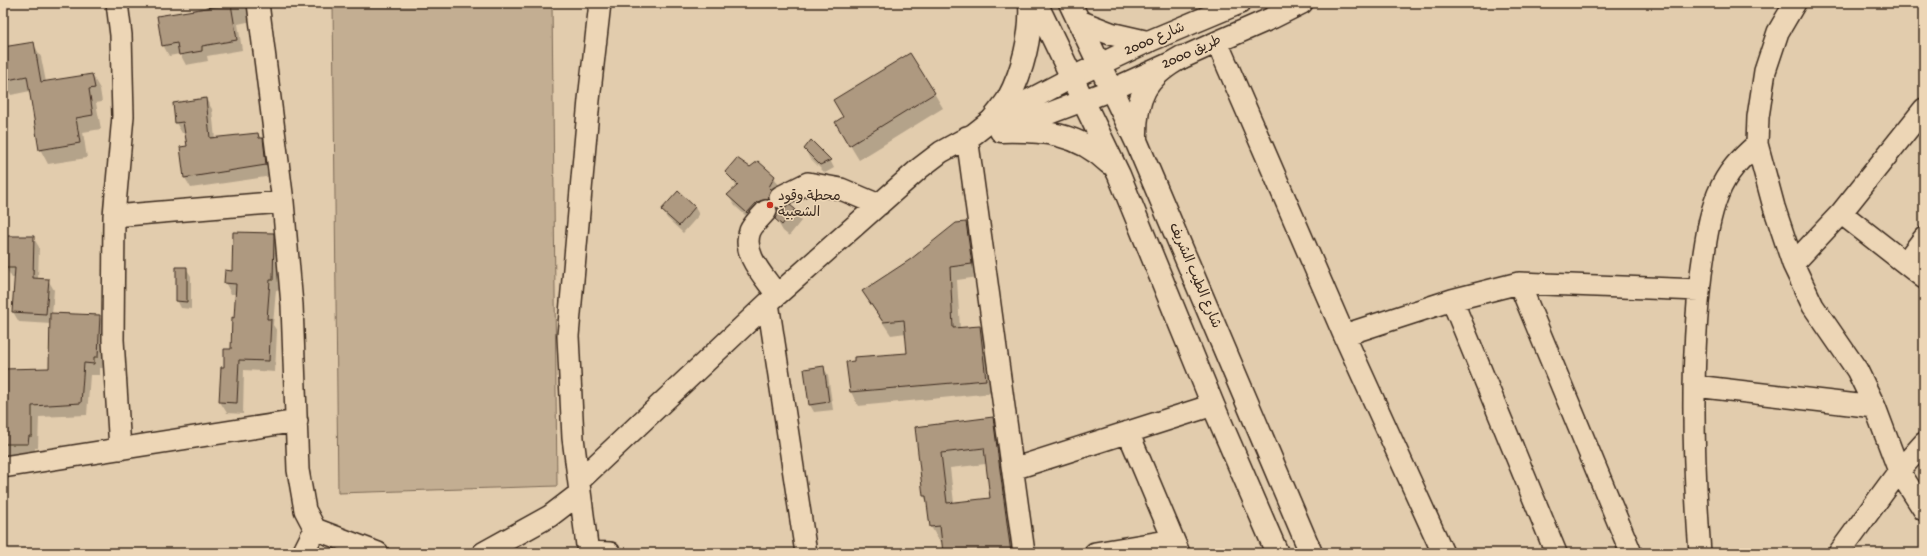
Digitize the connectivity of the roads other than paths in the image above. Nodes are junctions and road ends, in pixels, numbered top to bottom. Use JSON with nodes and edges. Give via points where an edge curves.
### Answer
{"nodes":[{"id":1,"x":117,"y":3,"type":"edge"},
{"id":2,"x":258,"y":3,"type":"edge"},
{"id":3,"x":600,"y":3,"type":"edge"},
{"id":4,"x":1030,"y":3,"type":"edge"},
{"id":5,"x":1036,"y":3,"type":"edge"},
{"id":6,"x":1240,"y":3,"type":"edge"},
{"id":7,"x":1302,"y":3,"type":"edge"},
{"id":8,"x":1795,"y":3,"type":"edge"},
{"id":9,"x":1074,"y":12,"type":"edge"},
{"id":10,"x":1147,"y":42,"type":"junction"},
{"id":11,"x":1216,"y":42,"type":"junction"},
{"id":12,"x":1182,"y":58,"type":"junction"},
{"id":13,"x":1099,"y":65,"type":"junction"},
{"id":14,"x":1071,"y":78,"type":"junction"},
{"id":15,"x":1111,"y":90,"type":"junction"},
{"id":16,"x":1083,"y":102,"type":"junction"},
{"id":17,"x":1924,"y":109,"type":"edge"},
{"id":18,"x":997,"y":125,"type":"junction"},
{"id":19,"x":970,"y":136,"type":"junction"},
{"id":20,"x":1137,"y":143,"type":"junction"},
{"id":21,"x":1757,"y":144,"type":"junction"},
{"id":22,"x":1119,"y":175,"type":"junction"},
{"id":23,"x":283,"y":202,"type":"junction"},
{"id":24,"x":879,"y":205,"type":"junction"},
{"id":25,"x":1841,"y":213,"type":"junction"},
{"id":26,"x":114,"y":216,"type":"junction"},
{"id":27,"x":1924,"y":238,"type":"edge"},
{"id":28,"x":1905,"y":263,"type":"junction"},
{"id":29,"x":1793,"y":264,"type":"junction"},
{"id":30,"x":1924,"y":278,"type":"edge"},
{"id":31,"x":1519,"y":283,"type":"junction"},
{"id":32,"x":1699,"y":290,"type":"junction"},
{"id":33,"x":773,"y":299,"type":"junction"},
{"id":34,"x":1452,"y":300,"type":"junction"},
{"id":35,"x":1344,"y":335,"type":"junction"},
{"id":36,"x":1695,"y":386,"type":"junction"},
{"id":37,"x":1213,"y":405,"type":"junction"},
{"id":38,"x":1875,"y":408,"type":"junction"},
{"id":39,"x":297,"y":421,"type":"junction"},
{"id":40,"x":1128,"y":432,"type":"junction"},
{"id":41,"x":1924,"y":443,"type":"edge"},
{"id":42,"x":120,"y":449,"type":"junction"},
{"id":43,"x":3,"y":467,"type":"edge"},
{"id":44,"x":1013,"y":469,"type":"junction"},
{"id":45,"x":1899,"y":471,"type":"junction"},
{"id":46,"x":580,"y":487,"type":"junction"},
{"id":47,"x":1924,"y":510,"type":"edge"},
{"id":48,"x":315,"y":529,"type":"junction"},
{"id":49,"x":1176,"y":546,"type":"edge"},
{"id":50,"x":303,"y":553,"type":"edge"},
{"id":51,"x":378,"y":553,"type":"edge"},
{"id":52,"x":483,"y":553,"type":"edge"},
{"id":53,"x":588,"y":553,"type":"edge"},
{"id":54,"x":610,"y":553,"type":"edge"},
{"id":55,"x":806,"y":553,"type":"edge"},
{"id":56,"x":1024,"y":553,"type":"edge"},
{"id":57,"x":1095,"y":553,"type":"edge"},
{"id":58,"x":1277,"y":553,"type":"edge"},
{"id":59,"x":1311,"y":553,"type":"edge"},
{"id":60,"x":1443,"y":553,"type":"edge"},
{"id":61,"x":1556,"y":553,"type":"edge"},
{"id":62,"x":1631,"y":553,"type":"edge"},
{"id":63,"x":1700,"y":553,"type":"edge"},
{"id":64,"x":1839,"y":553,"type":"edge"}],
"edges":[{"from":1,"to":26,"type":"street","via":[[121,35],[123,116]]},
{"from":2,"to":23,"type":"street"},
{"from":3,"to":46,"type":"street","via":[[568,336],[573,438]]},
{"from":4,"to":18,"type":"main road","via":[[1031,17],[1026,49],[1018,76]]},
{"from":5,"to":14,"type":"main road"},
{"from":6,"to":10,"type":"street","name":"شارع 2000"},
{"from":7,"to":11,"type":"street","name":"طريق 2000"},
{"from":8,"to":21,"type":"street","via":[[1778,32],[1765,71]]},
{"from":9,"to":10,"type":"main road","via":[[1112,34]]},
{"from":9,"to":13,"type":"main road","name":"شارع الطيب الشريف"},
{"from":10,"to":13,"type":"street","name":"شارع 2000"},
{"from":11,"to":12,"type":"street","name":"طريق 2000"},
{"from":11,"to":35,"type":"street"},
{"from":12,"to":15,"type":"street","name":"طريق 2000"},
{"from":12,"to":20,"type":"main road","via":[[1164,67],[1149,82],[1140,101],[1136,121]]},
{"from":13,"to":14,"type":"street","name":"شارع 2000"},
{"from":13,"to":15,"type":"main road","name":"شارع الطيب الشريف"},
{"from":14,"to":16,"type":"main road"},
{"from":14,"to":18,"type":"street","name":"شارع 2000"},
{"from":15,"to":16,"type":"street","name":"طريق 2000"},
{"from":15,"to":20,"type":"main road","name":"شارع الطيب الشريف"},
{"from":16,"to":18,"type":"street","name":"طريق 2000"},
{"from":16,"to":22,"type":"main road"},
{"from":17,"to":25,"type":"street"},
{"from":18,"to":19,"type":"street"},
{"from":18,"to":22,"type":"main road","via":[[1068,136],[1099,154]]},
{"from":19,"to":24,"type":"street","via":[[941,152]]},
{"from":19,"to":44,"type":"street"},
{"from":20,"to":59,"type":"main road","name":"شارع الطيب الشريف"},
{"from":21,"to":29,"type":"street"},
{"from":21,"to":32,"type":"street","via":[[1735,164],[1718,193],[1706,236]]},
{"from":22,"to":37,"type":"main road"},
{"from":23,"to":26,"type":"street"},
{"from":23,"to":39,"type":"street","via":[[292,305]]},
{"from":24,"to":33,"type":"street"},
{"from":24,"to":33,"type":"street","via":[[841,189],[808,183],[773,204],[750,230],[747,248]]},
{"from":25,"to":28,"type":"street"},
{"from":25,"to":29,"type":"street"},
{"from":26,"to":42,"type":"street","via":[[113,340]]},
{"from":27,"to":28,"type":"street"},
{"from":28,"to":30,"type":"street"},
{"from":29,"to":38,"type":"street","via":[[1813,306],[1857,370]]},
{"from":31,"to":32,"type":"street"},
{"from":31,"to":34,"type":"street"},
{"from":31,"to":62,"type":"street"},
{"from":32,"to":36,"type":"street","via":[[1695,335]]},
{"from":33,"to":46,"type":"street"},
{"from":33,"to":55,"type":"street"},
{"from":34,"to":35,"type":"street"},
{"from":34,"to":61,"type":"street"},
{"from":35,"to":60,"type":"street"},
{"from":36,"to":38,"type":"street"},
{"from":36,"to":63,"type":"street","via":[[1696,499]]},
{"from":37,"to":40,"type":"street"},
{"from":37,"to":58,"type":"main road"},
{"from":38,"to":45,"type":"street"},
{"from":39,"to":42,"type":"street"},
{"from":39,"to":48,"type":"street","via":[[298,470],[305,510]]},
{"from":40,"to":44,"type":"street"},
{"from":40,"to":49,"type":"street"},
{"from":41,"to":45,"type":"street"},
{"from":42,"to":43,"type":"street"},
{"from":44,"to":56,"type":"street"},
{"from":45,"to":47,"type":"street"},
{"from":45,"to":64,"type":"street"},
{"from":46,"to":52,"type":"street","via":[[550,516]]},
{"from":46,"to":53,"type":"street"},
{"from":48,"to":50,"type":"street"},
{"from":48,"to":51,"type":"street"},
{"from":49,"to":57,"type":"street"},
{"from":53,"to":54,"type":"street"}]}
